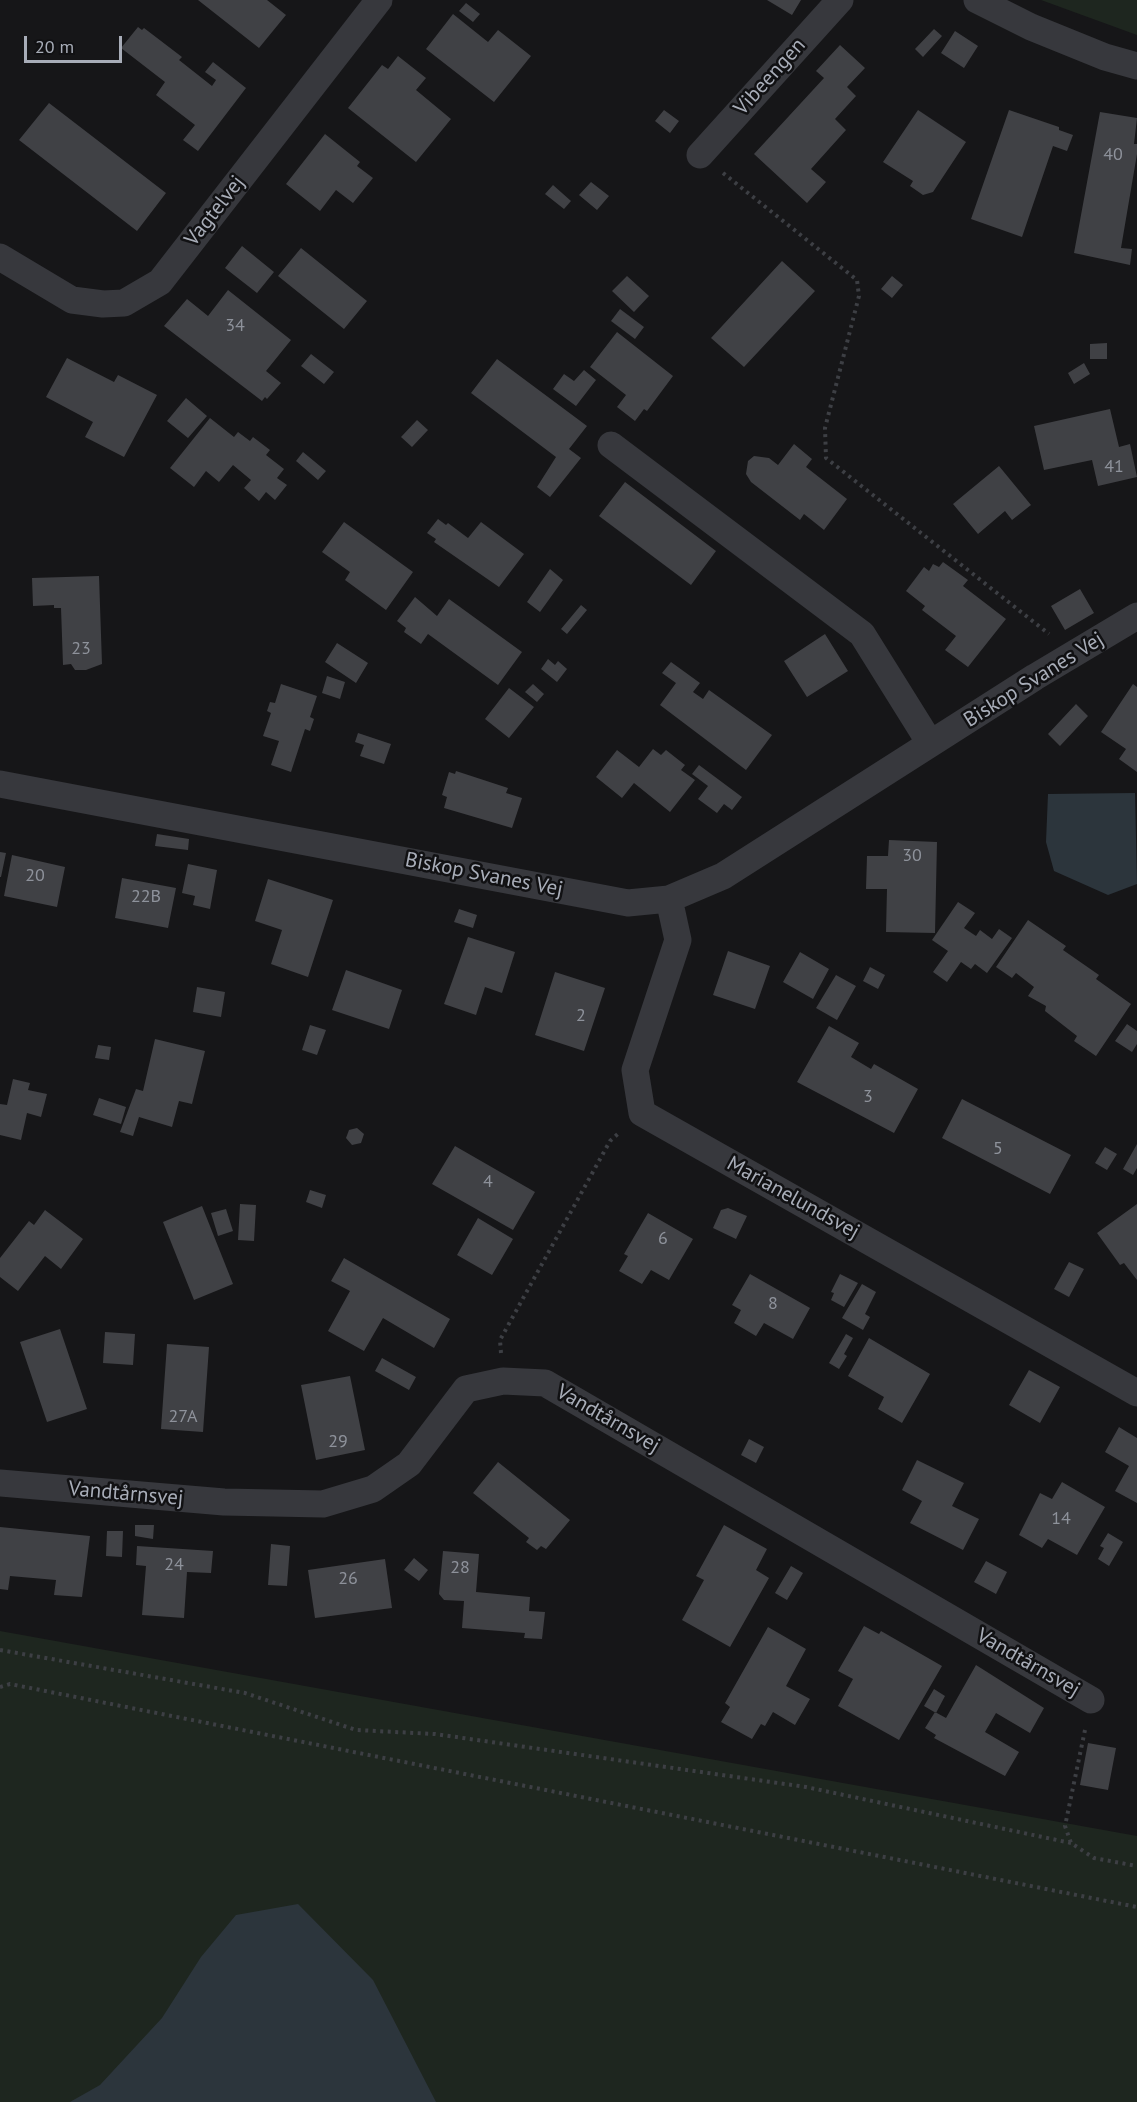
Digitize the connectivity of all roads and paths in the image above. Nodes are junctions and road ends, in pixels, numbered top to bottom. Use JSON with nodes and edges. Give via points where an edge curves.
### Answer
{"nodes":[{"id":1,"x":379,"y":0,"type":"edge"},
{"id":2,"x":840,"y":0,"type":"edge"},
{"id":3,"x":977,"y":0,"type":"edge"},
{"id":4,"x":1137,"y":66,"type":"edge"},
{"id":5,"x":700,"y":155,"type":"joint"},
{"id":6,"x":0,"y":257,"type":"edge"},
{"id":7,"x":611,"y":445,"type":"dead end"},
{"id":8,"x":1137,"y":616,"type":"edge"},
{"id":9,"x":1075,"y":655,"type":"junction"},
{"id":10,"x":930,"y":743,"type":"junction"},
{"id":11,"x":0,"y":784,"type":"edge"},
{"id":12,"x":669,"y":899,"type":"junction"},
{"id":13,"x":642,"y":1113,"type":"junction"},
{"id":14,"x":500,"y":1340,"type":"dead end"},
{"id":15,"x":1137,"y":1393,"type":"edge"},
{"id":16,"x":0,"y":1483,"type":"edge"},
{"id":17,"x":0,"y":1650,"type":"edge"},
{"id":18,"x":0,"y":1687,"type":"edge"},
{"id":19,"x":1091,"y":1700,"type":"joint"},
{"id":20,"x":1071,"y":1843,"type":"junction"},
{"id":21,"x":1137,"y":1866,"type":"edge"},
{"id":22,"x":1137,"y":1907,"type":"edge"}],
"edges":[{"from":1,"to":6,"type":"street","name":"Vagtelvej","via":[[160,282],[124,303],[72,300]]},
{"from":2,"to":5,"type":"street","name":"Vibeengen"},
{"from":3,"to":4,"type":"street","via":[[1031,27]]},
{"from":5,"to":9,"type":"path","via":[[857,280],[859,296],[825,428],[826,458]]},
{"from":7,"to":10,"type":"street","via":[[862,634]]},
{"from":8,"to":9,"type":"street","name":"Biskop Svanes Vej"},
{"from":9,"to":10,"type":"street","name":"Biskop Svanes Vej"},
{"from":10,"to":12,"type":"street","name":"Biskop Svanes Vej","via":[[723,876]]},
{"from":11,"to":12,"type":"street","name":"Biskop Svanes Vej","via":[[628,903]]},
{"from":12,"to":13,"type":"street","via":[[678,940],[635,1070]]},
{"from":13,"to":14,"type":"path","via":[[610,1141]]},
{"from":13,"to":15,"type":"street","name":"Marianelundsvej"},
{"from":16,"to":19,"type":"street","name":"Vandtårnsvej","via":[[224,1502],[323,1504],[373,1490],[409,1464],[466,1389],[503,1381],[545,1383]]},
{"from":17,"to":20,"type":"path","via":[[245,1693],[356,1730],[435,1734],[806,1787]]},
{"from":18,"to":22,"type":"path","via":[[22,1686]]},
{"from":19,"to":20,"type":"path","via":[[1065,1826]]},
{"from":20,"to":21,"type":"path","via":[[1094,1858]]}]}
